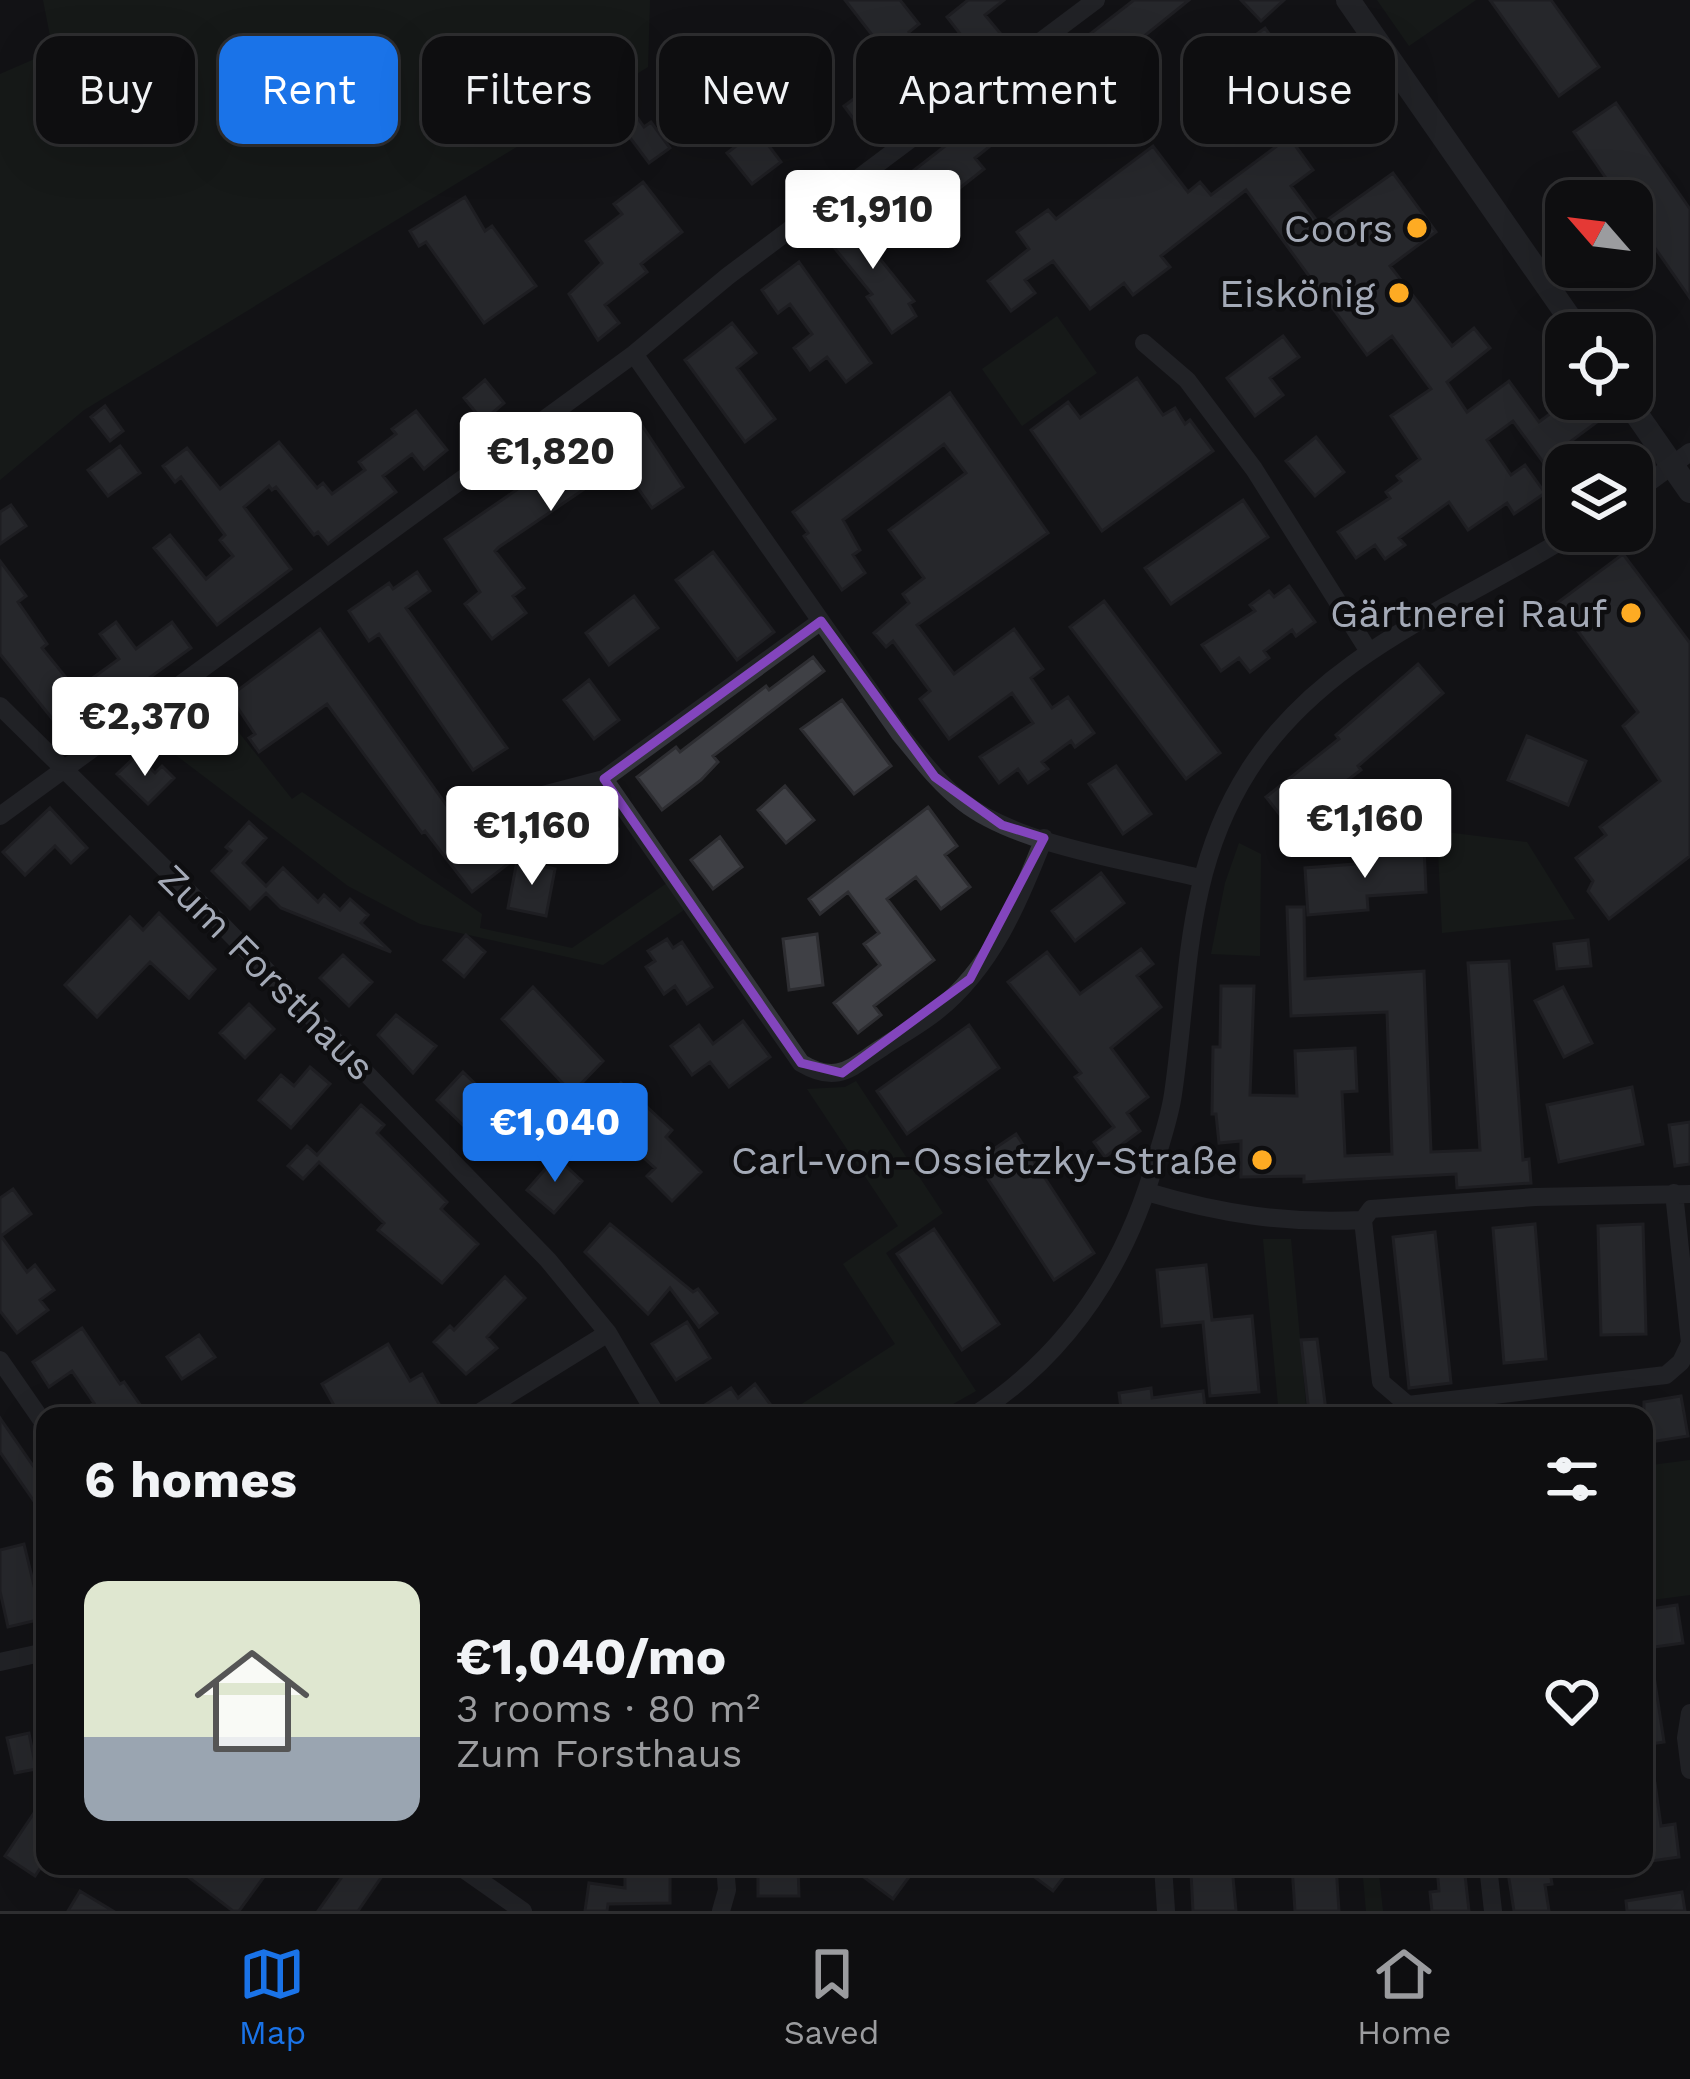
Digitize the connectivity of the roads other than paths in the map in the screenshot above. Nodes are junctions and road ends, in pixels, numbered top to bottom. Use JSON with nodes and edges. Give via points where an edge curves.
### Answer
{"nodes":[{"id":1,"x":1096,"y":0,"type":"edge"},
{"id":2,"x":1348,"y":0,"type":"edge"},
{"id":3,"x":1565,"y":312,"type":"edge"},
{"id":4,"x":1144,"y":343,"type":"dead end"},
{"id":5,"x":634,"y":354,"type":"junction"},
{"id":6,"x":1645,"y":420,"type":"edge"},
{"id":7,"x":1681,"y":460,"type":"edge"},
{"id":8,"x":1653,"y":480,"type":"edge"},
{"id":9,"x":1690,"y":491,"type":"edge"},
{"id":10,"x":1545,"y":549,"type":"edge"},
{"id":11,"x":821,"y":621,"type":"junction"},
{"id":12,"x":1368,"y":650,"type":"junction"},
{"id":13,"x":0,"y":706,"type":"edge"},
{"id":14,"x":66,"y":771,"type":"junction"},
{"id":15,"x":604,"y":779,"type":"junction"},
{"id":16,"x":543,"y":795,"type":"dead end"},
{"id":17,"x":0,"y":816,"type":"edge"},
{"id":18,"x":1044,"y":838,"type":"junction"},
{"id":19,"x":1200,"y":878,"type":"junction"},
{"id":20,"x":1147,"y":1192,"type":"junction"},
{"id":21,"x":1682,"y":1194,"type":"edge"},
{"id":22,"x":1364,"y":1220,"type":"junction"},
{"id":23,"x":608,"y":1333,"type":"junction"},
{"id":24,"x":0,"y":1360,"type":"edge"},
{"id":25,"x":489,"y":1407,"type":"edge"},
{"id":26,"x":652,"y":1407,"type":"edge"},
{"id":27,"x":985,"y":1407,"type":"edge"},
{"id":28,"x":36,"y":1412,"type":"edge"},
{"id":29,"x":36,"y":1654,"type":"edge"},
{"id":30,"x":0,"y":1662,"type":"edge"},
{"id":31,"x":1690,"y":1713,"type":"edge"},
{"id":32,"x":1690,"y":1770,"type":"edge"},
{"id":33,"x":472,"y":1875,"type":"edge"},
{"id":34,"x":726,"y":1875,"type":"edge"},
{"id":35,"x":1164,"y":1875,"type":"edge"},
{"id":36,"x":1489,"y":1875,"type":"edge"},
{"id":37,"x":523,"y":1911,"type":"edge"},
{"id":38,"x":721,"y":1911,"type":"edge"},
{"id":39,"x":1166,"y":1911,"type":"edge"},
{"id":40,"x":1493,"y":1911,"type":"edge"}],
"edges":[{"from":1,"to":5,"type":"street"},
{"from":2,"to":3,"type":"street"},
{"from":4,"to":12,"type":"street","via":[[1187,380],[1254,469]]},
{"from":5,"to":11,"type":"street"},
{"from":5,"to":14,"type":"street"},
{"from":6,"to":7,"type":"street"},
{"from":7,"to":8,"type":"street"},
{"from":7,"to":9,"type":"street"},
{"from":10,"to":12,"type":"street"},
{"from":11,"to":15,"type":"street"},
{"from":11,"to":18,"type":"street","via":[[935,778],[1002,825]]},
{"from":12,"to":19,"type":"street","via":[[1322,687],[1249,770]]},
{"from":13,"to":14,"type":"street","name":"Zum Forsthaus"},
{"from":14,"to":17,"type":"street"},
{"from":14,"to":23,"type":"street","name":"Zum Forsthaus","via":[[483,1192]]},
{"from":15,"to":16,"type":"street"},
{"from":15,"to":18,"type":"street","via":[[801,1064],[820,1075],[842,1073],[937,1012],[970,980],[1011,915]]},
{"from":18,"to":19,"type":"street"},
{"from":19,"to":20,"type":"street","via":[[1173,1099]]},
{"from":20,"to":22,"type":"street","via":[[1272,1221]]},
{"from":20,"to":27,"type":"street","via":[[1105,1284],[1071,1334]]},
{"from":21,"to":22,"type":"street","via":[[1371,1209]]},
{"from":21,"to":22,"type":"street","via":[[1690,1343],[1666,1375],[1408,1405],[1381,1382]]},
{"from":23,"to":25,"type":"street"},
{"from":23,"to":26,"type":"street","name":"Zum Forsthaus"},
{"from":24,"to":28,"type":"street"},
{"from":29,"to":30,"type":"street"},
{"from":31,"to":32,"type":"street"},
{"from":33,"to":37,"type":"street"},
{"from":34,"to":38,"type":"street"},
{"from":35,"to":39,"type":"street"},
{"from":36,"to":40,"type":"street"}]}
